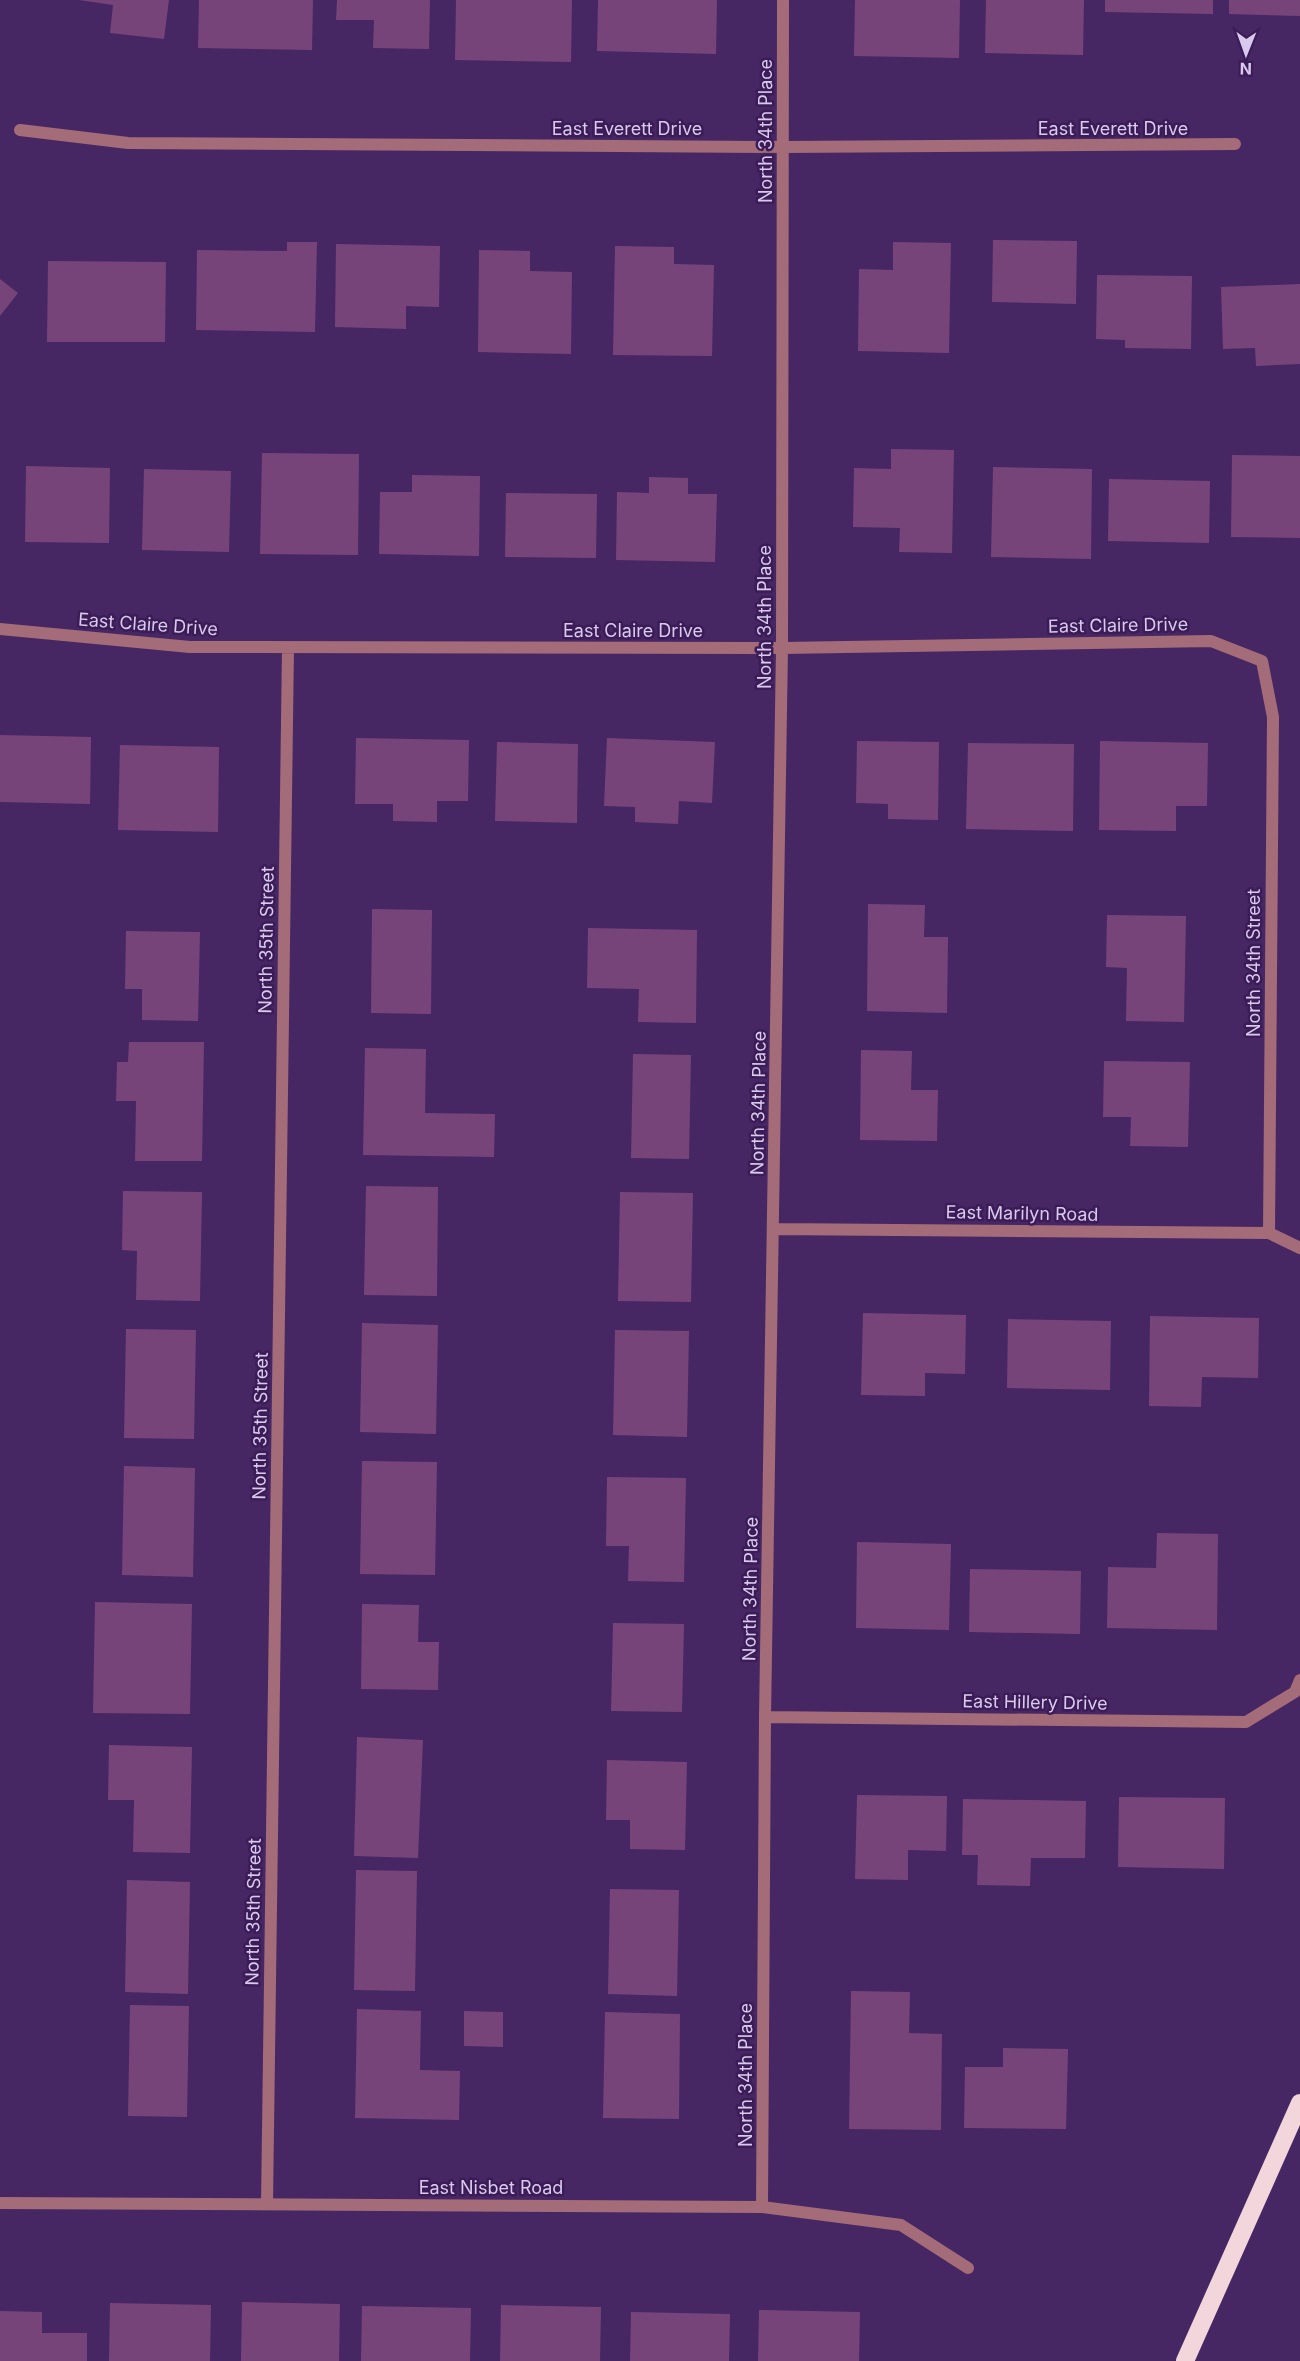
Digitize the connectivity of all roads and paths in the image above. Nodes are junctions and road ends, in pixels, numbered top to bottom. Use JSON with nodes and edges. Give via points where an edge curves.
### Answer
{"nodes":[{"id":1,"x":783,"y":0,"type":"edge"},
{"id":2,"x":20,"y":130,"type":"dead end"},
{"id":3,"x":1235,"y":144,"type":"dead end"},
{"id":4,"x":783,"y":147,"type":"junction"},
{"id":5,"x":0,"y":629,"type":"edge"},
{"id":6,"x":288,"y":648,"type":"junction"},
{"id":7,"x":782,"y":648,"type":"junction"},
{"id":8,"x":1262,"y":661,"type":"joint"},
{"id":9,"x":774,"y":1229,"type":"junction"},
{"id":10,"x":1269,"y":1233,"type":"junction"},
{"id":11,"x":1300,"y":1248,"type":"edge"},
{"id":12,"x":1300,"y":1680,"type":"edge"},
{"id":13,"x":765,"y":1717,"type":"junction"},
{"id":14,"x":1300,"y":2103,"type":"edge"},
{"id":15,"x":0,"y":2203,"type":"edge"},
{"id":16,"x":267,"y":2204,"type":"junction"},
{"id":17,"x":762,"y":2207,"type":"junction"},
{"id":18,"x":968,"y":2268,"type":"dead end"},
{"id":19,"x":1185,"y":2361,"type":"edge"}],
"edges":[{"from":1,"to":4,"type":"street","name":"North 34th Place"},
{"from":2,"to":4,"type":"street","name":"East Everett Drive","via":[[128,143]]},
{"from":3,"to":4,"type":"street","name":"East Everett Drive"},
{"from":4,"to":7,"type":"street","name":"North 34th Place"},
{"from":5,"to":6,"type":"street","name":"East Claire Drive","via":[[190,647]]},
{"from":6,"to":7,"type":"street","name":"East Claire Drive"},
{"from":6,"to":16,"type":"street","name":"North 35th Street"},
{"from":7,"to":8,"type":"street","name":"East Claire Drive","via":[[1211,641]]},
{"from":7,"to":9,"type":"street","name":"North 34th Place"},
{"from":8,"to":10,"type":"street","name":"North 34th Street","via":[[1273,717]]},
{"from":9,"to":10,"type":"street","name":"East Marilyn Road"},
{"from":9,"to":13,"type":"street","name":"North 34th Place"},
{"from":10,"to":11,"type":"street"},
{"from":12,"to":13,"type":"street","name":"East Hillery Drive","via":[[1295,1692],[1246,1722]]},
{"from":13,"to":17,"type":"street","name":"North 34th Place"},
{"from":14,"to":19,"type":"highway"},
{"from":15,"to":16,"type":"street","name":"East Nisbet Road"},
{"from":16,"to":17,"type":"street","name":"East Nisbet Road"},
{"from":17,"to":18,"type":"street","name":"East Nisbet Road","via":[[901,2225]]}]}
